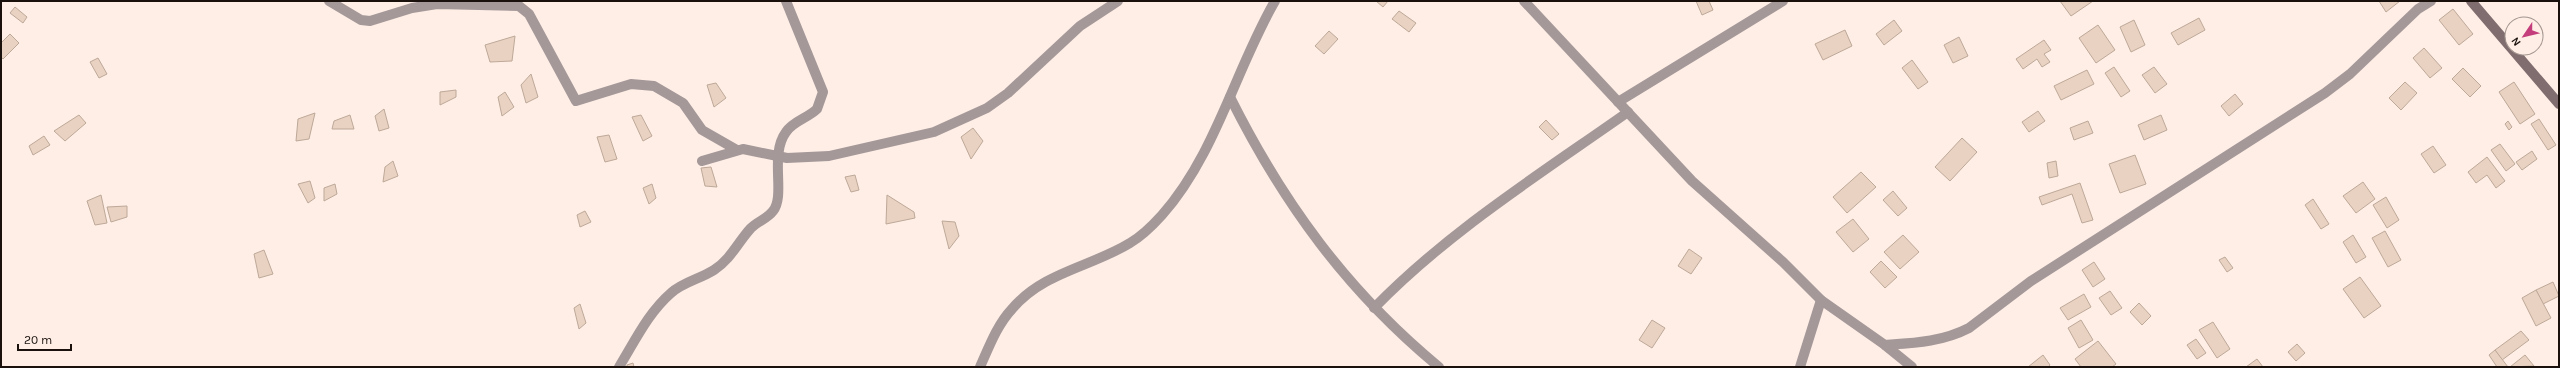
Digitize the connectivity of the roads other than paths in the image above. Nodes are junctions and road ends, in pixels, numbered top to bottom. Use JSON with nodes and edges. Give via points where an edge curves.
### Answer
{"nodes":[{"id":1,"x":329,"y":1,"type":"edge"},
{"id":2,"x":786,"y":1,"type":"edge"},
{"id":3,"x":1118,"y":1,"type":"edge"},
{"id":4,"x":1275,"y":1,"type":"edge"},
{"id":5,"x":1524,"y":1,"type":"edge"},
{"id":6,"x":1783,"y":1,"type":"edge"},
{"id":7,"x":2431,"y":1,"type":"edge"},
{"id":8,"x":2471,"y":1,"type":"edge"},
{"id":9,"x":1230,"y":97,"type":"junction"},
{"id":10,"x":1618,"y":102,"type":"junction"},
{"id":11,"x":2559,"y":104,"type":"edge"},
{"id":12,"x":1628,"y":112,"type":"junction"},
{"id":13,"x":737,"y":150,"type":"junction"},
{"id":14,"x":778,"y":158,"type":"junction"},
{"id":15,"x":702,"y":161,"type":"dead end"},
{"id":16,"x":1821,"y":300,"type":"junction"},
{"id":17,"x":1374,"y":308,"type":"junction"},
{"id":18,"x":1885,"y":345,"type":"junction"},
{"id":19,"x":619,"y":367,"type":"edge"},
{"id":20,"x":980,"y":367,"type":"edge"},
{"id":21,"x":1439,"y":367,"type":"edge"},
{"id":22,"x":1800,"y":367,"type":"edge"},
{"id":23,"x":1912,"y":367,"type":"edge"}],
"edges":[{"from":1,"to":13,"type":"street","via":[[361,20],[370,21],[412,8],[437,4],[519,6],[529,14],[576,102],[631,84],[654,86],[683,103],[702,130]]},
{"from":2,"to":14,"type":"street","via":[[823,92],[818,110],[786,132],[779,147]]},
{"from":3,"to":14,"type":"street","via":[[1080,26],[1008,93],[987,108],[966,118],[926,134],[829,156]]},
{"from":4,"to":9,"type":"street"},
{"from":5,"to":10,"type":"street"},
{"from":6,"to":10,"type":"street"},
{"from":7,"to":18,"type":"street","via":[[2418,9],[2350,74],[2325,93],[2031,281],[1969,328],[1958,334],[1922,343]]},
{"from":8,"to":11,"type":"street"},
{"from":9,"to":17,"type":"street","via":[[1279,186],[1311,234]]},
{"from":9,"to":20,"type":"street","via":[[1210,140],[1181,190],[1162,215],[1130,243],[1050,279],[1023,298],[1002,322]]},
{"from":10,"to":12,"type":"street"},
{"from":12,"to":16,"type":"street","via":[[1692,181],[1783,262]]},
{"from":12,"to":17,"type":"street","via":[[1500,200],[1427,257]]},
{"from":13,"to":14,"type":"street","via":[[749,150]]},
{"from":13,"to":15,"type":"street"},
{"from":14,"to":19,"type":"street","via":[[777,199],[774,210],[753,226],[729,258],[713,271],[670,293],[647,320]]},
{"from":16,"to":18,"type":"street"},
{"from":16,"to":22,"type":"street"},
{"from":17,"to":21,"type":"street"},
{"from":18,"to":23,"type":"street"}]}
